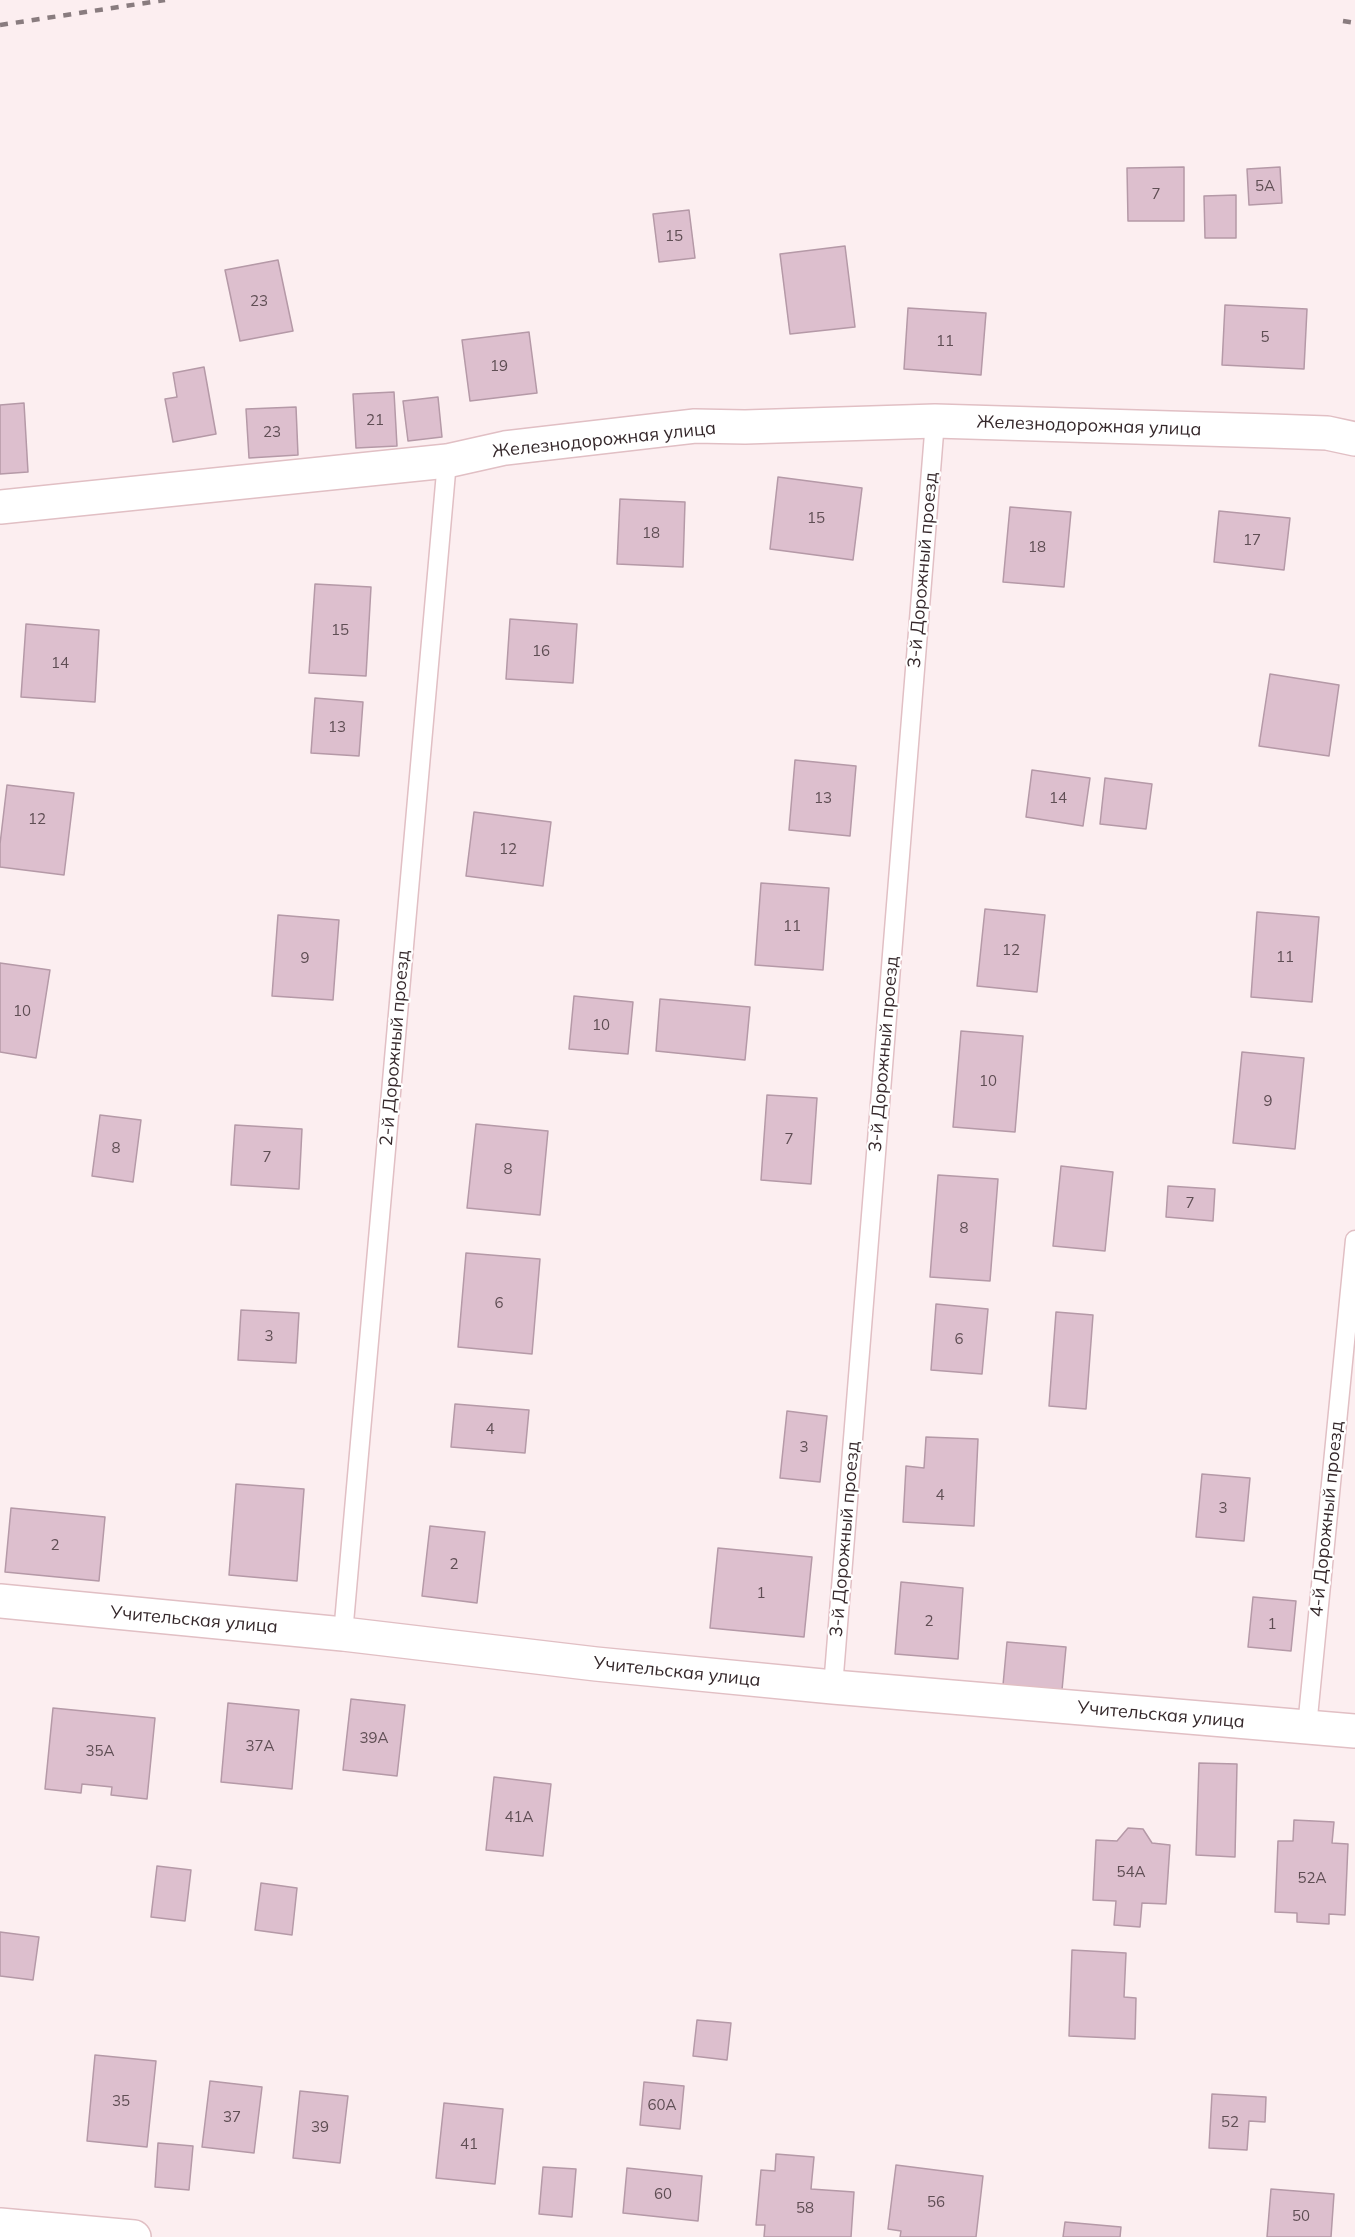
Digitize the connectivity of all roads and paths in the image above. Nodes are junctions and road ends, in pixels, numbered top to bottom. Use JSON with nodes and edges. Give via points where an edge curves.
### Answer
{"nodes":[{"id":1,"x":935,"y":421,"type":"junction"},
{"id":2,"x":1355,"y":439,"type":"edge"},
{"id":3,"x":447,"y":461,"type":"junction"},
{"id":4,"x":0,"y":507,"type":"edge"},
{"id":5,"x":1355,"y":1240,"type":"edge"},
{"id":6,"x":0,"y":1601,"type":"edge"},
{"id":7,"x":343,"y":1634,"type":"junction"},
{"id":8,"x":833,"y":1687,"type":"junction"},
{"id":9,"x":1307,"y":1727,"type":"junction"},
{"id":10,"x":1355,"y":1731,"type":"edge"},
{"id":11,"x":0,"y":2225,"type":"edge"},
{"id":12,"x":134,"y":2237,"type":"edge"}],
"edges":[{"from":1,"to":2,"type":"street","name":"Железнодорожная улица","via":[[1271,430]]},
{"from":1,"to":3,"type":"street","name":"Железнодорожная улица","via":[[695,426],[505,448]]},
{"from":1,"to":8,"type":"lane","name":"3-й Дорожный проезд"},
{"from":3,"to":4,"type":"street","name":"Железнодорожная улица"},
{"from":3,"to":7,"type":"lane","name":"2-й Дорожный проезд"},
{"from":5,"to":9,"type":"lane","name":"4-й Дорожный проезд"},
{"from":6,"to":7,"type":"street","name":"Учительская улица"},
{"from":7,"to":8,"type":"street","name":"Учительская улица"},
{"from":8,"to":9,"type":"street","name":"Учительская улица"},
{"from":9,"to":10,"type":"street","name":"Учительская улица"},
{"from":11,"to":12,"type":"street"}]}
